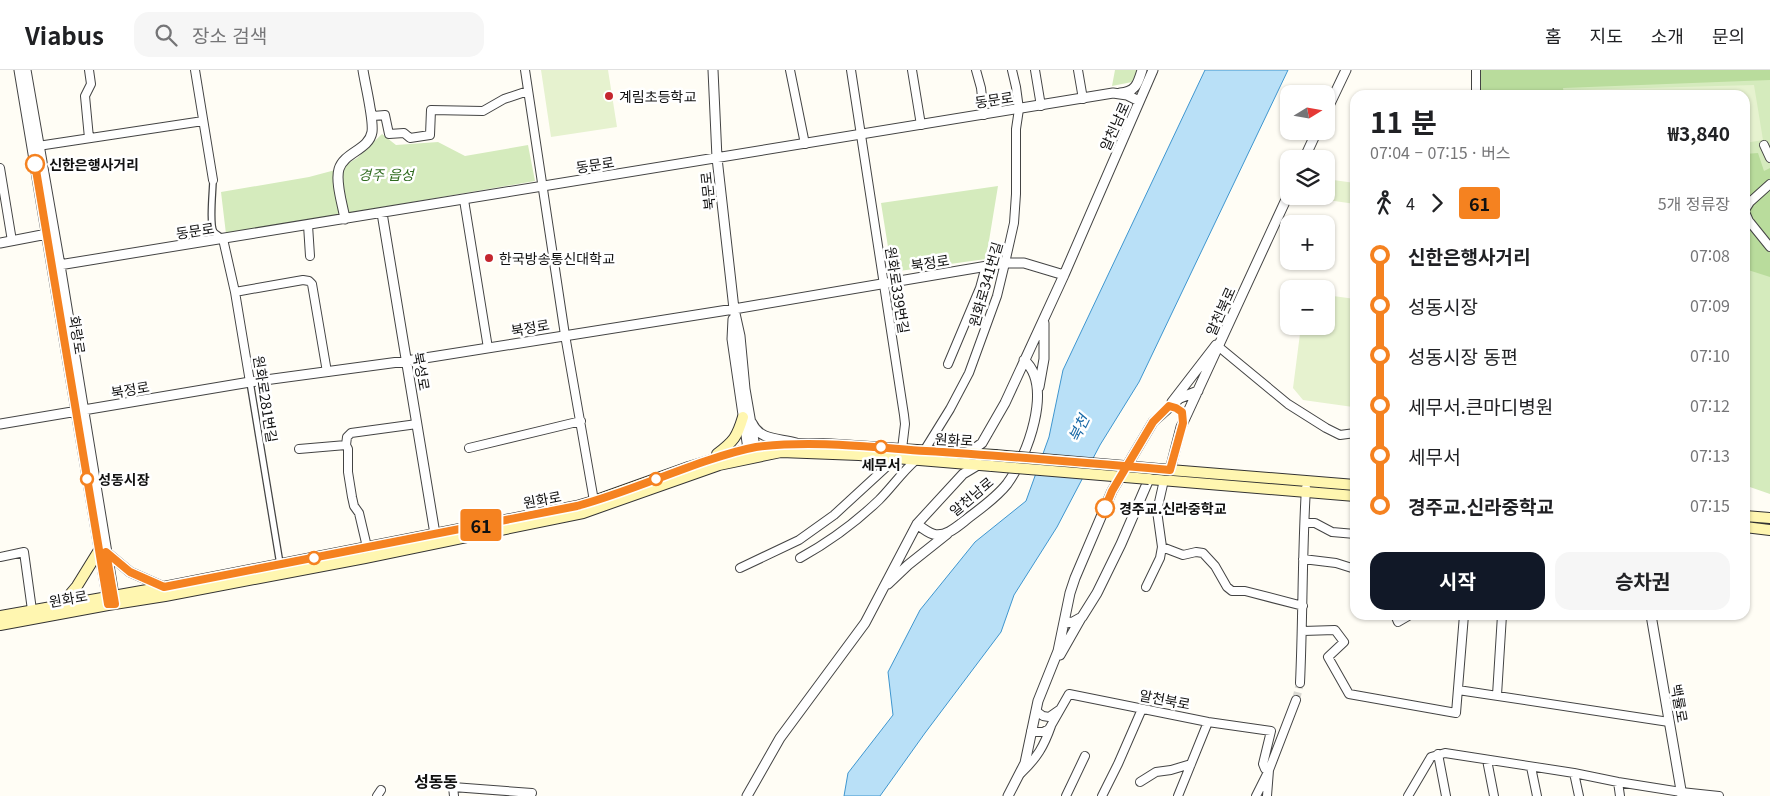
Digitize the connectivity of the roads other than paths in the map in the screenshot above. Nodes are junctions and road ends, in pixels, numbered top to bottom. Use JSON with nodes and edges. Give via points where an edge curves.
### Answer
{"nodes":[{"id":1,"x":19,"y":70,"type":"edge"},
{"id":2,"x":26,"y":70,"type":"edge"},
{"id":3,"x":89,"y":70,"type":"edge"},
{"id":4,"x":194,"y":70,"type":"edge"},
{"id":5,"x":363,"y":70,"type":"edge"},
{"id":6,"x":525,"y":70,"type":"edge"},
{"id":7,"x":713,"y":70,"type":"edge"},
{"id":8,"x":790,"y":70,"type":"edge"},
{"id":9,"x":851,"y":70,"type":"edge"},
{"id":10,"x":912,"y":70,"type":"edge"},
{"id":11,"x":976,"y":70,"type":"edge"},
{"id":12,"x":1012,"y":70,"type":"edge"},
{"id":13,"x":1035,"y":70,"type":"edge"},
{"id":14,"x":1078,"y":70,"type":"edge"},
{"id":15,"x":1142,"y":70,"type":"edge"},
{"id":16,"x":1154,"y":70,"type":"edge"},
{"id":17,"x":1346,"y":70,"type":"edge"},
{"id":18,"x":1476,"y":70,"type":"edge"},
{"id":19,"x":1476,"y":90,"type":"edge"},
{"id":20,"x":528,"y":92,"type":"junction"},
{"id":21,"x":1113,"y":93,"type":"junction"},
{"id":22,"x":1335,"y":93,"type":"edge"},
{"id":23,"x":1083,"y":99,"type":"junction"},
{"id":24,"x":1139,"y":101,"type":"junction"},
{"id":25,"x":369,"y":106,"type":"junction"},
{"id":26,"x":1041,"y":106,"type":"junction"},
{"id":27,"x":1019,"y":109,"type":"junction"},
{"id":28,"x":984,"y":115,"type":"junction"},
{"id":29,"x":203,"y":121,"type":"junction"},
{"id":30,"x":921,"y":125,"type":"junction"},
{"id":31,"x":861,"y":135,"type":"junction"},
{"id":32,"x":89,"y":138,"type":"junction"},
{"id":33,"x":805,"y":144,"type":"junction"},
{"id":34,"x":1764,"y":145,"type":"dead end"},
{"id":35,"x":38,"y":146,"type":"junction"},
{"id":36,"x":717,"y":158,"type":"junction"},
{"id":37,"x":1770,"y":158,"type":"edge"},
{"id":38,"x":0,"y":168,"type":"edge"},
{"id":39,"x":213,"y":180,"type":"joint"},
{"id":40,"x":1770,"y":184,"type":"edge"},
{"id":41,"x":542,"y":187,"type":"junction"},
{"id":42,"x":464,"y":200,"type":"junction"},
{"id":43,"x":1750,"y":202,"type":"edge"},
{"id":44,"x":1284,"y":205,"type":"edge"},
{"id":45,"x":382,"y":213,"type":"junction"},
{"id":46,"x":345,"y":219,"type":"junction"},
{"id":47,"x":1750,"y":222,"type":"edge"},
{"id":48,"x":308,"y":225,"type":"junction"},
{"id":49,"x":47,"y":234,"type":"junction"},
{"id":50,"x":223,"y":239,"type":"junction"},
{"id":51,"x":12,"y":241,"type":"junction"},
{"id":52,"x":0,"y":243,"type":"edge"},
{"id":53,"x":1770,"y":247,"type":"edge"},
{"id":54,"x":310,"y":256,"type":"dead end"},
{"id":55,"x":1005,"y":263,"type":"junction"},
{"id":56,"x":56,"y":266,"type":"junction"},
{"id":57,"x":986,"y":266,"type":"junction"},
{"id":58,"x":1064,"y":275,"type":"junction"},
{"id":59,"x":884,"y":283,"type":"junction"},
{"id":60,"x":235,"y":292,"type":"junction"},
{"id":61,"x":734,"y":309,"type":"junction"},
{"id":62,"x":1044,"y":317,"type":"junction"},
{"id":63,"x":1228,"y":327,"type":"junction"},
{"id":64,"x":564,"y":335,"type":"junction"},
{"id":65,"x":1219,"y":347,"type":"junction"},
{"id":66,"x":488,"y":348,"type":"junction"},
{"id":67,"x":1024,"y":360,"type":"junction"},
{"id":68,"x":406,"y":361,"type":"junction"},
{"id":69,"x":948,"y":364,"type":"dead end"},
{"id":70,"x":327,"y":372,"type":"junction"},
{"id":71,"x":250,"y":382,"type":"junction"},
{"id":72,"x":1198,"y":391,"type":"junction"},
{"id":73,"x":1038,"y":394,"type":"junction"},
{"id":74,"x":1169,"y":406,"type":"junction"},
{"id":75,"x":79,"y":411,"type":"junction"},
{"id":76,"x":746,"y":417,"type":"junction"},
{"id":77,"x":581,"y":421,"type":"junction"},
{"id":78,"x":1183,"y":423,"type":"junction"},
{"id":79,"x":0,"y":424,"type":"edge"},
{"id":80,"x":417,"y":424,"type":"junction"},
{"id":81,"x":1350,"y":434,"type":"edge"},
{"id":82,"x":982,"y":443,"type":"junction"},
{"id":83,"x":799,"y":444,"type":"junction"},
{"id":84,"x":346,"y":445,"type":"junction"},
{"id":85,"x":469,"y":448,"type":"dead end"},
{"id":86,"x":299,"y":449,"type":"dead end"},
{"id":87,"x":902,"y":449,"type":"junction"},
{"id":88,"x":924,"y":451,"type":"junction"},
{"id":89,"x":752,"y":453,"type":"junction"},
{"id":90,"x":964,"y":453,"type":"junction"},
{"id":91,"x":989,"y":454,"type":"junction"},
{"id":92,"x":896,"y":458,"type":"junction"},
{"id":93,"x":714,"y":459,"type":"junction"},
{"id":94,"x":916,"y":460,"type":"junction"},
{"id":95,"x":957,"y":463,"type":"junction"},
{"id":96,"x":978,"y":465,"type":"junction"},
{"id":97,"x":1170,"y":470,"type":"junction"},
{"id":98,"x":963,"y":474,"type":"junction"},
{"id":99,"x":1193,"y":477,"type":"junction"},
{"id":100,"x":1149,"y":479,"type":"junction"},
{"id":101,"x":1164,"y":480,"type":"junction"},
{"id":102,"x":1350,"y":485,"type":"edge"},
{"id":103,"x":1306,"y":487,"type":"junction"},
{"id":104,"x":1350,"y":495,"type":"edge"},
{"id":105,"x":594,"y":501,"type":"junction"},
{"id":106,"x":1750,"y":516,"type":"edge"},
{"id":107,"x":1770,"y":518,"type":"edge"},
{"id":108,"x":1305,"y":523,"type":"junction"},
{"id":109,"x":917,"y":524,"type":"junction"},
{"id":110,"x":1750,"y":528,"type":"edge"},
{"id":111,"x":1770,"y":530,"type":"edge"},
{"id":112,"x":949,"y":532,"type":"junction"},
{"id":113,"x":436,"y":534,"type":"junction"},
{"id":114,"x":1350,"y":534,"type":"edge"},
{"id":115,"x":1162,"y":546,"type":"junction"},
{"id":116,"x":367,"y":547,"type":"junction"},
{"id":117,"x":102,"y":552,"type":"junction"},
{"id":118,"x":0,"y":557,"type":"edge"},
{"id":119,"x":800,"y":558,"type":"dead end"},
{"id":120,"x":1303,"y":560,"type":"junction"},
{"id":121,"x":280,"y":564,"type":"junction"},
{"id":122,"x":1350,"y":567,"type":"edge"},
{"id":123,"x":740,"y":568,"type":"dead end"},
{"id":124,"x":164,"y":587,"type":"junction"},
{"id":125,"x":884,"y":587,"type":"junction"},
{"id":126,"x":1146,"y":587,"type":"dead end"},
{"id":127,"x":1069,"y":599,"type":"junction"},
{"id":128,"x":111,"y":600,"type":"junction"},
{"id":129,"x":61,"y":605,"type":"junction"},
{"id":130,"x":1303,"y":606,"type":"junction"},
{"id":131,"x":1088,"y":607,"type":"junction"},
{"id":132,"x":32,"y":610,"type":"junction"},
{"id":133,"x":0,"y":616,"type":"edge"},
{"id":134,"x":1082,"y":617,"type":"junction"},
{"id":135,"x":1464,"y":620,"type":"edge"},
{"id":136,"x":1502,"y":620,"type":"edge"},
{"id":137,"x":1652,"y":620,"type":"edge"},
{"id":138,"x":1065,"y":623,"type":"junction"},
{"id":139,"x":0,"y":625,"type":"edge"},
{"id":140,"x":1303,"y":632,"type":"junction"},
{"id":141,"x":1052,"y":667,"type":"junction"},
{"id":142,"x":1300,"y":683,"type":"tunnel mouth"},
{"id":143,"x":1458,"y":690,"type":"junction"},
{"id":144,"x":1496,"y":695,"type":"junction"},
{"id":145,"x":1296,"y":700,"type":"tunnel mouth"},
{"id":146,"x":1060,"y":709,"type":"junction"},
{"id":147,"x":1142,"y":709,"type":"junction"},
{"id":148,"x":1036,"y":711,"type":"junction"},
{"id":149,"x":1208,"y":722,"type":"junction"},
{"id":150,"x":1669,"y":722,"type":"junction"},
{"id":151,"x":1052,"y":724,"type":"junction"},
{"id":152,"x":1032,"y":732,"type":"junction"},
{"id":153,"x":1438,"y":754,"type":"junction"},
{"id":154,"x":1085,"y":756,"type":"dead end"},
{"id":155,"x":1487,"y":760,"type":"junction"},
{"id":156,"x":1191,"y":764,"type":"junction"},
{"id":157,"x":1531,"y":767,"type":"junction"},
{"id":158,"x":1269,"y":770,"type":"junction"},
{"id":159,"x":1574,"y":773,"type":"junction"},
{"id":160,"x":1020,"y":774,"type":"junction"},
{"id":161,"x":1140,"y":782,"type":"dead end"},
{"id":162,"x":1618,"y":782,"type":"junction"},
{"id":163,"x":532,"y":793,"type":"dead end"},
{"id":164,"x":1682,"y":794,"type":"edge"},
{"id":165,"x":454,"y":796,"type":"edge"},
{"id":166,"x":747,"y":796,"type":"edge"},
{"id":167,"x":1008,"y":796,"type":"edge"},
{"id":168,"x":1066,"y":796,"type":"edge"},
{"id":169,"x":1102,"y":796,"type":"edge"},
{"id":170,"x":1178,"y":796,"type":"edge"},
{"id":171,"x":1256,"y":796,"type":"edge"},
{"id":172,"x":1267,"y":796,"type":"edge"},
{"id":173,"x":1408,"y":796,"type":"edge"},
{"id":174,"x":1446,"y":796,"type":"edge"},
{"id":175,"x":1494,"y":796,"type":"edge"},
{"id":176,"x":1537,"y":796,"type":"edge"},
{"id":177,"x":1578,"y":796,"type":"edge"},
{"id":178,"x":1620,"y":796,"type":"edge"},
{"id":179,"x":1719,"y":796,"type":"edge"}],
"edges":[{"from":1,"to":49,"type":"street","name":"화랑로"},
{"from":2,"to":35,"type":"street","name":"화랑로"},
{"from":3,"to":32,"type":"street","via":[[91,84],[84,96]]},
{"from":4,"to":29,"type":"street"},
{"from":5,"to":25,"type":"street"},
{"from":6,"to":20,"type":"street"},
{"from":7,"to":36,"type":"street","name":"북문로"},
{"from":8,"to":33,"type":"street"},
{"from":9,"to":31,"type":"street","name":"원화로339번길"},
{"from":10,"to":30,"type":"street"},
{"from":11,"to":28,"type":"street"},
{"from":12,"to":27,"type":"street","name":"원화로341번길"},
{"from":13,"to":26,"type":"street"},
{"from":14,"to":23,"type":"street"},
{"from":15,"to":21,"type":"street","via":[[1135,88],[1129,92]]},
{"from":16,"to":24,"type":"street","name":"알천남로"},
{"from":17,"to":22,"type":"street"},
{"from":18,"to":19,"type":"street"},
{"from":20,"to":25,"type":"street","via":[[504,99],[483,112],[431,110],[430,135],[410,138],[404,133],[389,134],[384,115],[373,116]]},
{"from":20,"to":41,"type":"street"},
{"from":21,"to":23,"type":"street","name":"동문로"},
{"from":21,"to":24,"type":"street","name":"동문로"},
{"from":23,"to":26,"type":"street","name":"동문로"},
{"from":24,"to":58,"type":"street","name":"알천남로"},
{"from":25,"to":46,"type":"street","via":[[370,139],[344,160],[339,169]]},
{"from":26,"to":27,"type":"street","name":"동문로"},
{"from":27,"to":28,"type":"street","name":"동문로"},
{"from":27,"to":55,"type":"street","name":"원화로341번길","via":[[1014,223]]},
{"from":28,"to":30,"type":"street","name":"동문로"},
{"from":29,"to":32,"type":"street"},
{"from":29,"to":39,"type":"street"},
{"from":30,"to":31,"type":"street","name":"동문로"},
{"from":31,"to":33,"type":"street","name":"동문로"},
{"from":31,"to":59,"type":"street","name":"원화로339번길"},
{"from":32,"to":35,"type":"street"},
{"from":33,"to":36,"type":"street","name":"동문로"},
{"from":34,"to":37,"type":"street"},
{"from":35,"to":56,"type":"street","name":"화랑로"},
{"from":36,"to":41,"type":"street","name":"동문로"},
{"from":36,"to":61,"type":"street","name":"북문로"},
{"from":38,"to":51,"type":"street"},
{"from":39,"to":50,"type":"street","via":[[211,221],[213,232]]},
{"from":40,"to":43,"type":"street"},
{"from":41,"to":42,"type":"street","name":"동문로"},
{"from":41,"to":64,"type":"street"},
{"from":42,"to":45,"type":"street","name":"동문로"},
{"from":42,"to":66,"type":"street"},
{"from":44,"to":63,"type":"street","name":"알천북로"},
{"from":45,"to":46,"type":"street","name":"동문로"},
{"from":45,"to":68,"type":"street","name":"북성로"},
{"from":46,"to":48,"type":"street","name":"동문로"},
{"from":47,"to":53,"type":"street"},
{"from":48,"to":50,"type":"street","name":"동문로"},
{"from":48,"to":54,"type":"street"},
{"from":49,"to":51,"type":"street"},
{"from":49,"to":56,"type":"street","name":"화랑로"},
{"from":50,"to":56,"type":"street","name":"동문로"},
{"from":50,"to":60,"type":"street","name":"원화로281번길"},
{"from":51,"to":52,"type":"street"},
{"from":55,"to":57,"type":"street","name":"북정로"},
{"from":55,"to":58,"type":"street","name":"북정로","via":[[1024,263]]},
{"from":55,"to":88,"type":"street","name":"원화로341번길","via":[[997,296],[969,372]]},
{"from":56,"to":75,"type":"street","name":"화랑로"},
{"from":57,"to":59,"type":"street","name":"북정로"},
{"from":57,"to":69,"type":"street"},
{"from":58,"to":62,"type":"street","name":"알천남로"},
{"from":59,"to":61,"type":"street","name":"북정로"},
{"from":59,"to":87,"type":"street","name":"원화로339번길","via":[[905,424]]},
{"from":60,"to":70,"type":"street","via":[[309,281]]},
{"from":60,"to":71,"type":"street","name":"원화로281번길"},
{"from":61,"to":64,"type":"street","name":"북정로"},
{"from":61,"to":76,"type":"street","name":"북문로","via":[[732,339]]},
{"from":62,"to":67,"type":"street","name":"알천남로"},
{"from":62,"to":73,"type":"street","via":[[1043,368]]},
{"from":63,"to":65,"type":"street","name":"알천북로"},
{"from":63,"to":74,"type":"street"},
{"from":64,"to":66,"type":"street","name":"북정로"},
{"from":64,"to":77,"type":"street"},
{"from":65,"to":72,"type":"street","name":"알천북로"},
{"from":65,"to":81,"type":"street","via":[[1288,404],[1340,435]]},
{"from":66,"to":68,"type":"street","name":"북정로"},
{"from":67,"to":73,"type":"street","name":"알천남로","via":[[1035,375]]},
{"from":67,"to":82,"type":"street"},
{"from":68,"to":70,"type":"street","name":"북정로"},
{"from":68,"to":80,"type":"street","name":"북성로"},
{"from":70,"to":71,"type":"street","name":"북정로"},
{"from":71,"to":75,"type":"street","name":"북정로"},
{"from":71,"to":121,"type":"street","name":"원화로281번길"},
{"from":72,"to":74,"type":"street"},
{"from":72,"to":78,"type":"street","name":"알천북로"},
{"from":73,"to":112,"type":"street","name":"알천남로","via":[[1030,434],[1015,472],[991,500]]},
{"from":74,"to":78,"type":"street","via":[[1182,412]]},
{"from":74,"to":127,"type":"street","via":[[1153,422],[1112,491]]},
{"from":75,"to":79,"type":"street","name":"북정로"},
{"from":75,"to":117,"type":"street","name":"화랑로"},
{"from":76,"to":83,"type":"street","via":[[762,435]]},
{"from":76,"to":89,"type":"street","name":"북문로"},
{"from":76,"to":93,"type":"main road","via":[[738,434]]},
{"from":77,"to":85,"type":"street"},
{"from":77,"to":105,"type":"street"},
{"from":78,"to":97,"type":"street","name":"알천북로"},
{"from":80,"to":84,"type":"street","via":[[351,433]]},
{"from":80,"to":113,"type":"street","name":"북성로"},
{"from":82,"to":90,"type":"street"},
{"from":82,"to":91,"type":"street"},
{"from":83,"to":87,"type":"main road","name":"원화로"},
{"from":83,"to":89,"type":"main road","name":"원화로"},
{"from":84,"to":86,"type":"street"},
{"from":84,"to":116,"type":"street","via":[[352,497]]},
{"from":87,"to":88,"type":"main road","name":"원화로"},
{"from":88,"to":90,"type":"main road","name":"원화로"},
{"from":89,"to":92,"type":"main road","name":"원화로","via":[[809,452]]},
{"from":89,"to":93,"type":"main road","name":"원화로"},
{"from":89,"to":128,"type":"main road","name":"원화로","via":[[583,513],[165,596]]},
{"from":90,"to":91,"type":"main road","name":"원화로"},
{"from":91,"to":97,"type":"main road","name":"원화로","bridge":true},
{"from":92,"to":94,"type":"main road","name":"원화로"},
{"from":92,"to":123,"type":"street","via":[[834,515],[799,540]]},
{"from":93,"to":105,"type":"main road","name":"원화로"},
{"from":94,"to":95,"type":"main road","name":"원화로"},
{"from":94,"to":119,"type":"street","via":[[839,534]]},
{"from":95,"to":96,"type":"main road","name":"원화로"},
{"from":95,"to":98,"type":"street"},
{"from":96,"to":98,"type":"street"},
{"from":96,"to":100,"type":"main road","name":"원화로","bridge":true},
{"from":97,"to":99,"type":"main road","name":"원화로"},
{"from":98,"to":109,"type":"street"},
{"from":99,"to":101,"type":"main road","name":"원화로"},
{"from":99,"to":103,"type":"main road"},
{"from":100,"to":101,"type":"main road","name":"원화로"},
{"from":100,"to":131,"type":"street","via":[[1121,544]]},
{"from":101,"to":115,"type":"street","via":[[1157,512]]},
{"from":102,"to":103,"type":"main road"},
{"from":103,"to":104,"type":"main road"},
{"from":103,"to":108,"type":"street"},
{"from":105,"to":113,"type":"main road","name":"원화로"},
{"from":106,"to":107,"type":"main road"},
{"from":108,"to":114,"type":"street","via":[[1314,523],[1332,532]]},
{"from":108,"to":120,"type":"street"},
{"from":109,"to":112,"type":"street","name":"알천남로","via":[[932,534]]},
{"from":109,"to":125,"type":"street"},
{"from":110,"to":111,"type":"main road"},
{"from":112,"to":125,"type":"street"},
{"from":113,"to":116,"type":"main road","name":"원화로"},
{"from":115,"to":126,"type":"street"},
{"from":115,"to":130,"type":"street","via":[[1183,555],[1202,553],[1232,590]]},
{"from":116,"to":121,"type":"main road","name":"원화로"},
{"from":117,"to":124,"type":"street","via":[[130,572]]},
{"from":117,"to":128,"type":"street","name":"화랑로"},
{"from":117,"to":129,"type":"main road"},
{"from":118,"to":132,"type":"street","name":"원화로","via":[[24,552]]},
{"from":120,"to":122,"type":"street"},
{"from":120,"to":130,"type":"street"},
{"from":121,"to":124,"type":"main road","name":"원화로"},
{"from":124,"to":128,"type":"main road","name":"원화로"},
{"from":125,"to":166,"type":"street","via":[[852,643],[780,738]]},
{"from":127,"to":131,"type":"street","via":[[1076,606]]},
{"from":127,"to":138,"type":"street"},
{"from":128,"to":129,"type":"main road","name":"원화로"},
{"from":128,"to":139,"type":"main road","name":"원화로"},
{"from":129,"to":132,"type":"main road","name":"원화로"},
{"from":130,"to":140,"type":"street"},
{"from":131,"to":134,"type":"street"},
{"from":132,"to":133,"type":"main road","name":"원화로"},
{"from":134,"to":138,"type":"street"},
{"from":134,"to":141,"type":"street"},
{"from":135,"to":143,"type":"street"},
{"from":136,"to":144,"type":"street"},
{"from":137,"to":150,"type":"street","name":"백률로"},
{"from":138,"to":141,"type":"street"},
{"from":140,"to":142,"type":"street"},
{"from":140,"to":143,"type":"street","via":[[1335,630],[1344,642],[1328,657],[1349,694],[1456,713]]},
{"from":141,"to":148,"type":"street"},
{"from":143,"to":144,"type":"street"},
{"from":144,"to":150,"type":"street"},
{"from":145,"to":158,"type":"street"},
{"from":146,"to":147,"type":"street","name":"알천북로","via":[[1069,694]]},
{"from":146,"to":148,"type":"street","via":[[1049,717]]},
{"from":146,"to":151,"type":"street","name":"알천북로"},
{"from":147,"to":149,"type":"street","name":"알천북로"},
{"from":147,"to":169,"type":"street"},
{"from":148,"to":152,"type":"street"},
{"from":149,"to":156,"type":"street"},
{"from":149,"to":158,"type":"street","name":"알천북로","via":[[1271,732],[1262,764]]},
{"from":150,"to":164,"type":"street","name":"백률로"},
{"from":151,"to":152,"type":"street","via":[[1043,732]]},
{"from":151,"to":160,"type":"street","name":"알천북로","via":[[1045,743]]},
{"from":152,"to":160,"type":"street"},
{"from":153,"to":155,"type":"street"},
{"from":153,"to":173,"type":"street","via":[[1431,757]]},
{"from":153,"to":174,"type":"street"},
{"from":154,"to":168,"type":"street"},
{"from":155,"to":157,"type":"street"},
{"from":155,"to":175,"type":"street"},
{"from":156,"to":161,"type":"street","via":[[1156,772]]},
{"from":156,"to":170,"type":"street"},
{"from":157,"to":159,"type":"street"},
{"from":157,"to":176,"type":"street"},
{"from":158,"to":171,"type":"street"},
{"from":158,"to":172,"type":"street"},
{"from":159,"to":162,"type":"street"},
{"from":159,"to":177,"type":"street"},
{"from":160,"to":167,"type":"street"},
{"from":162,"to":164,"type":"street"},
{"from":162,"to":178,"type":"street"},
{"from":163,"to":165,"type":"street","via":[[453,787]]},
{"from":164,"to":179,"type":"street"}]}
